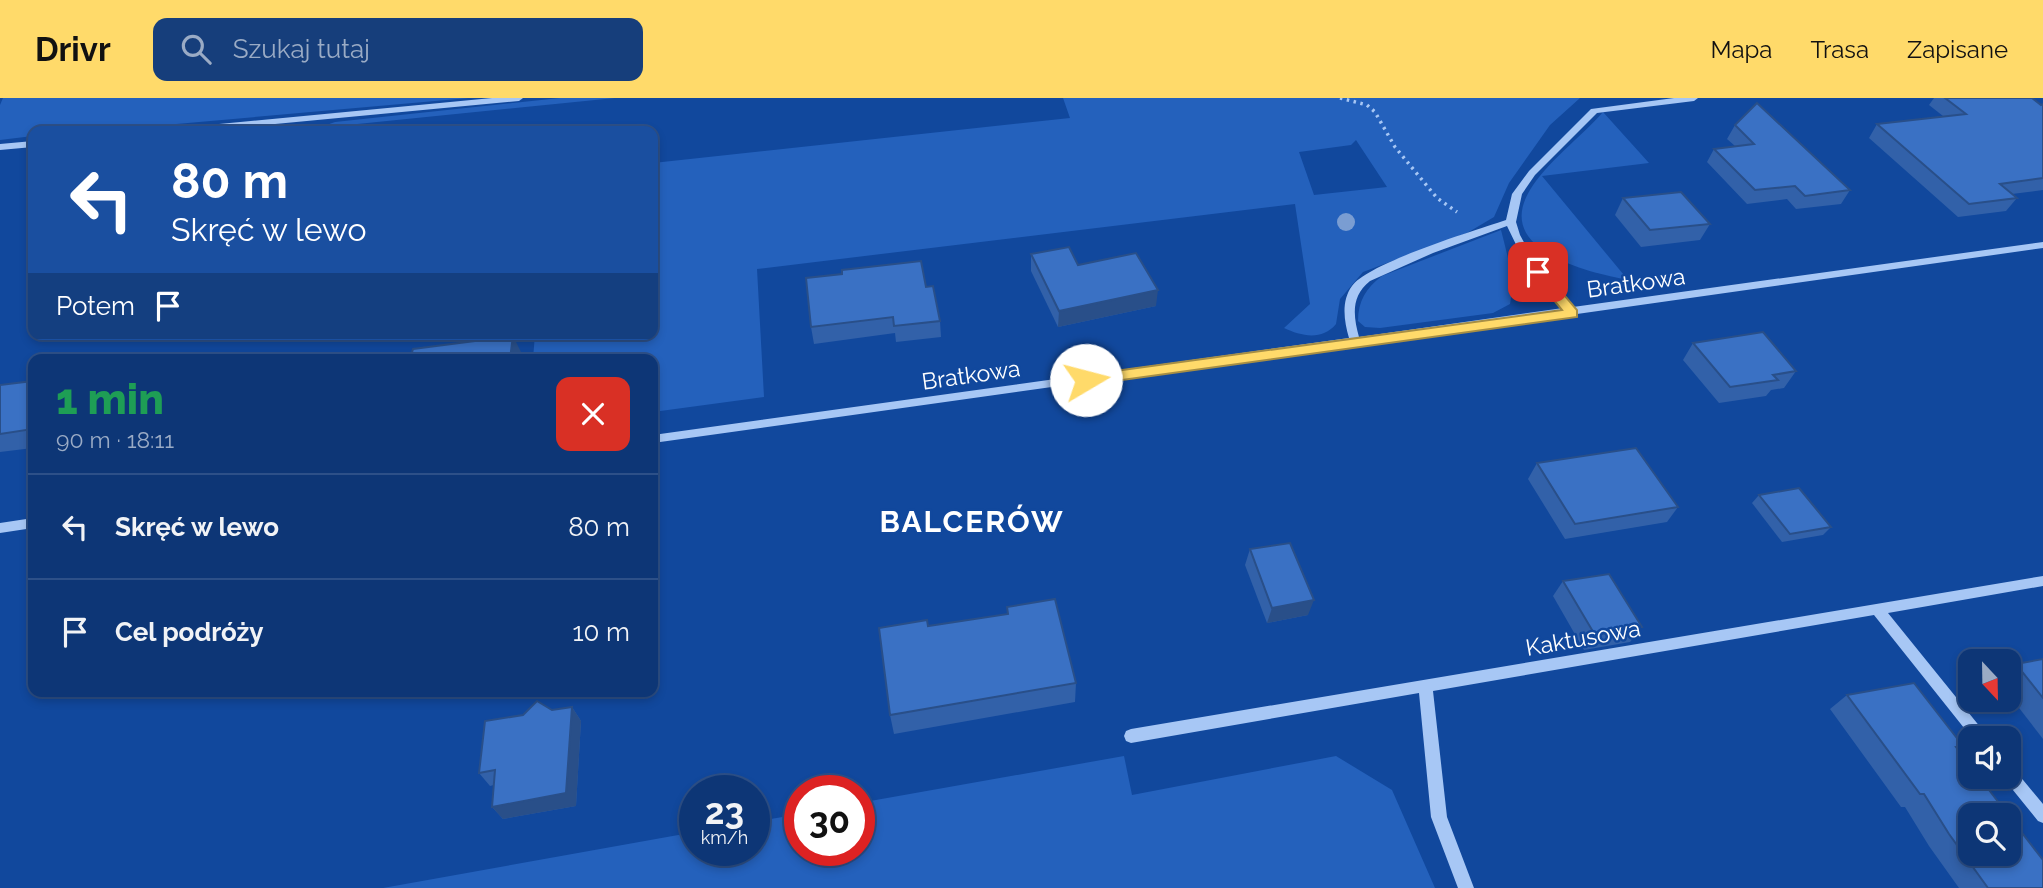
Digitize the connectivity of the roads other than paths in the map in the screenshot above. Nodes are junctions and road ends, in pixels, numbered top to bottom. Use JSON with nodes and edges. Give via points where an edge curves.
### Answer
{"nodes":[{"id":1,"x":519,"y":98,"type":"edge"},
{"id":2,"x":1694,"y":98,"type":"edge"},
{"id":3,"x":1622,"y":102,"type":"edge"},
{"id":4,"x":229,"y":126,"type":"edge"},
{"id":5,"x":28,"y":144,"type":"edge"},
{"id":6,"x":0,"y":147,"type":"edge"},
{"id":7,"x":1511,"y":222,"type":"junction"},
{"id":8,"x":2043,"y":245,"type":"edge"},
{"id":9,"x":1572,"y":313,"type":"junction"},
{"id":10,"x":1356,"y":343,"type":"junction"},
{"id":11,"x":658,"y":438,"type":"edge"},
{"id":12,"x":28,"y":524,"type":"edge"},
{"id":13,"x":0,"y":528,"type":"edge"},
{"id":14,"x":2043,"y":581,"type":"edge"},
{"id":15,"x":1877,"y":609,"type":"junction"},
{"id":16,"x":1425,"y":686,"type":"junction"},
{"id":17,"x":1970,"y":726,"type":"edge"},
{"id":18,"x":1131,"y":736,"type":"dead end"},
{"id":19,"x":2021,"y":789,"type":"edge"},
{"id":20,"x":2043,"y":816,"type":"edge"},
{"id":21,"x":1466,"y":888,"type":"edge"}],
"edges":[{"from":1,"to":4,"type":"lane"},
{"from":2,"to":3,"type":"street"},
{"from":3,"to":7,"type":"street","via":[[1588,116],[1532,173],[1517,194]]},
{"from":5,"to":6,"type":"street"},
{"from":7,"to":9,"type":"street","via":[[1528,259]]},
{"from":7,"to":10,"type":"street","via":[[1388,266],[1358,285],[1349,315]]},
{"from":8,"to":9,"type":"street","name":"Bratkowa"},
{"from":9,"to":10,"type":"street","name":"Bratkowa"},
{"from":10,"to":11,"type":"street","name":"Bratkowa"},
{"from":12,"to":13,"type":"street"},
{"from":14,"to":15,"type":"street","name":"Kaktusowa"},
{"from":15,"to":16,"type":"street","name":"Kaktusowa"},
{"from":15,"to":17,"type":"street"},
{"from":16,"to":18,"type":"street","name":"Kaktusowa"},
{"from":16,"to":21,"type":"street","via":[[1439,817]]},
{"from":19,"to":20,"type":"street"}]}
